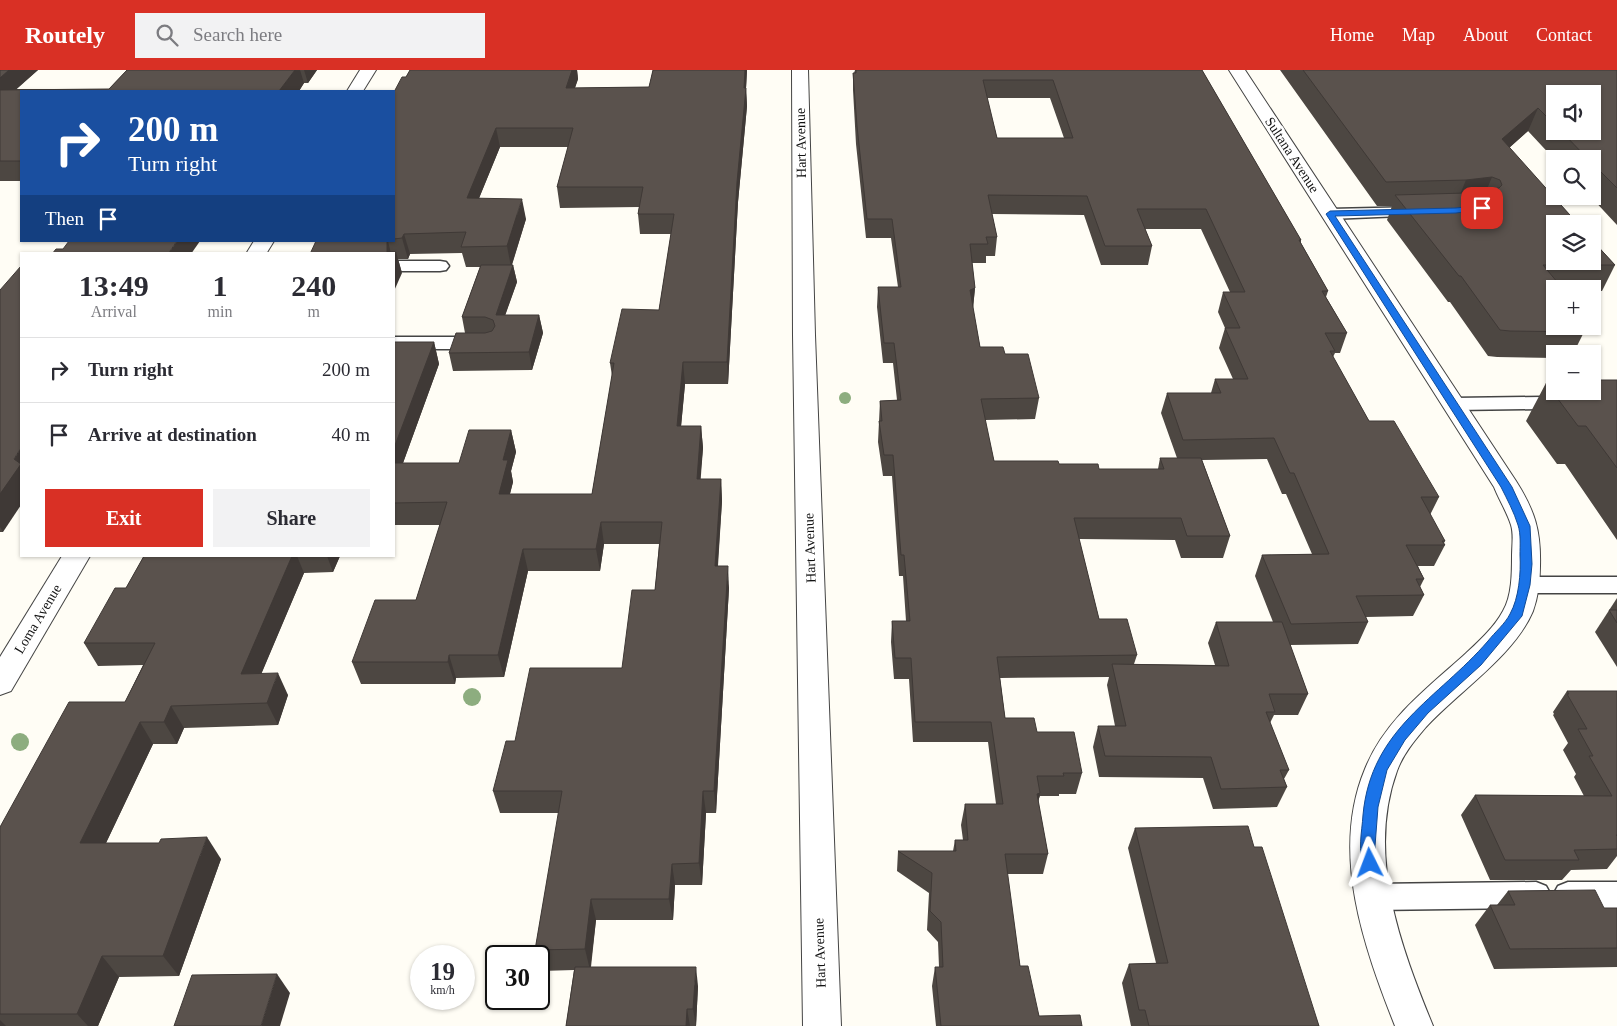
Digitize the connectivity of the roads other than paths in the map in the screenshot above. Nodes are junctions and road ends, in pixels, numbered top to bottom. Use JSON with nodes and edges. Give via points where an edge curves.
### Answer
{"nodes":[{"id":1,"x":368,"y":70,"type":"edge"},
{"id":2,"x":800,"y":70,"type":"edge"},
{"id":3,"x":1237,"y":70,"type":"edge"},
{"id":4,"x":356,"y":90,"type":"edge"},
{"id":5,"x":1437,"y":211,"type":"edge"},
{"id":6,"x":1330,"y":214,"type":"junction"},
{"id":7,"x":395,"y":266,"type":"edge"},
{"id":8,"x":440,"y":266,"type":"dead end"},
{"id":9,"x":395,"y":343,"type":"edge"},
{"id":10,"x":488,"y":343,"type":"edge"},
{"id":11,"x":1617,"y":402,"type":"edge"},
{"id":12,"x":1454,"y":404,"type":"junction"},
{"id":13,"x":75,"y":557,"type":"edge"},
{"id":14,"x":1525,"y":585,"type":"junction"},
{"id":15,"x":1617,"y":586,"type":"edge"},
{"id":16,"x":0,"y":683,"type":"edge"},
{"id":17,"x":1617,"y":895,"type":"edge"},
{"id":18,"x":1374,"y":897,"type":"junction"},
{"id":19,"x":822,"y":1026,"type":"edge"},
{"id":20,"x":1414,"y":1026,"type":"edge"}],
"edges":[{"from":1,"to":4,"type":"street"},
{"from":2,"to":19,"type":"street","name":"Hart Avenue","via":[[803,317]]},
{"from":3,"to":6,"type":"street","name":"Sultana Avenue"},
{"from":5,"to":6,"type":"lane"},
{"from":6,"to":12,"type":"street","name":"Sultana Avenue"},
{"from":7,"to":8,"type":"lane"},
{"from":9,"to":10,"type":"lane"},
{"from":11,"to":12,"type":"lane"},
{"from":12,"to":14,"type":"street","name":"Sultana Avenue","via":[[1507,487],[1525,526]]},
{"from":13,"to":16,"type":"street","name":"Loma Avenue"},
{"from":14,"to":15,"type":"lane"},
{"from":14,"to":18,"type":"street","name":"Sultana Avenue","via":[[1516,616],[1477,662],[1400,736],[1381,769],[1371,807],[1368,846]]},
{"from":17,"to":18,"type":"lane"},
{"from":18,"to":20,"type":"street","name":"Sultana Avenue","via":[[1382,940]]}]}
